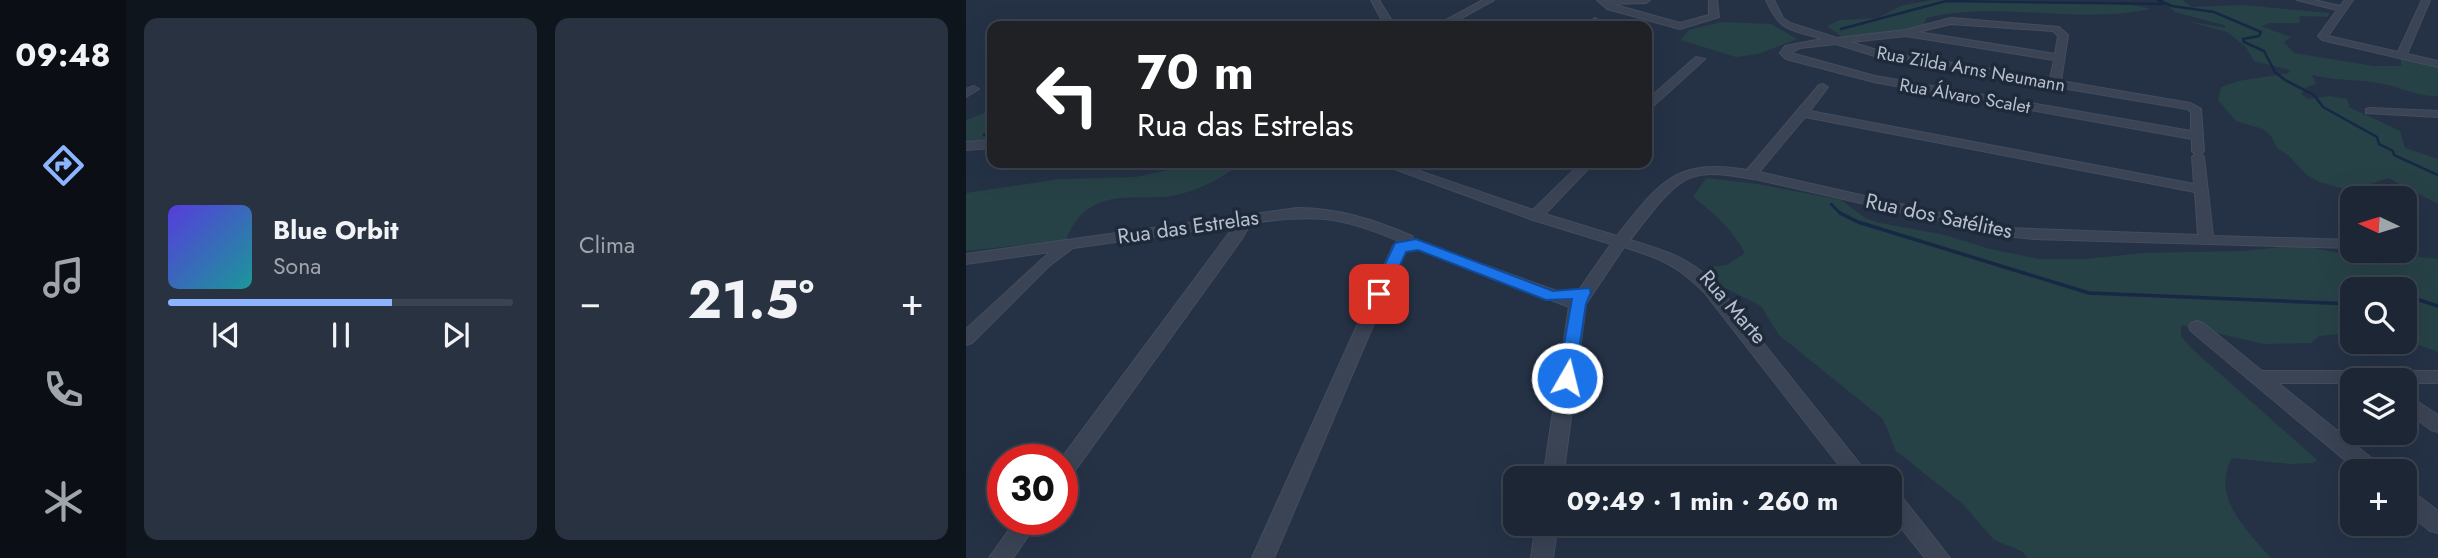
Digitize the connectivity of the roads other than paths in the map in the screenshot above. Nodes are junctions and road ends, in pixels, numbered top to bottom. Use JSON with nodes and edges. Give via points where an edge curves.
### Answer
{"nodes":[{"id":1,"x":1376,"y":0,"type":"edge"},
{"id":2,"x":1490,"y":0,"type":"edge"},
{"id":3,"x":1646,"y":0,"type":"edge"},
{"id":4,"x":1713,"y":0,"type":"edge"},
{"id":5,"x":1769,"y":0,"type":"edge"},
{"id":6,"x":2301,"y":0,"type":"edge"},
{"id":7,"x":2426,"y":0,"type":"edge"},
{"id":8,"x":1601,"y":1,"type":"edge"},
{"id":9,"x":2347,"y":5,"type":"edge"},
{"id":10,"x":1387,"y":21,"type":"edge"},
{"id":11,"x":1450,"y":21,"type":"edge"},
{"id":12,"x":1905,"y":33,"type":"junction"},
{"id":13,"x":1831,"y":40,"type":"junction"},
{"id":14,"x":2401,"y":56,"type":"junction"},
{"id":15,"x":2060,"y":58,"type":"junction"},
{"id":16,"x":1700,"y":59,"type":"dead end"},
{"id":17,"x":2438,"y":64,"type":"edge"},
{"id":18,"x":1954,"y":80,"type":"junction"},
{"id":19,"x":2055,"y":83,"type":"junction"},
{"id":20,"x":1823,"y":88,"type":"dead end"},
{"id":21,"x":1652,"y":102,"type":"edge"},
{"id":22,"x":2371,"y":111,"type":"dead end"},
{"id":23,"x":1804,"y":113,"type":"junction"},
{"id":24,"x":2438,"y":114,"type":"edge"},
{"id":25,"x":2197,"y":136,"type":"junction"},
{"id":26,"x":987,"y":144,"type":"edge"},
{"id":27,"x":966,"y":146,"type":"edge"},
{"id":28,"x":1399,"y":168,"type":"edge"},
{"id":29,"x":1583,"y":168,"type":"edge"},
{"id":30,"x":1750,"y":175,"type":"junction"},
{"id":31,"x":2201,"y":189,"type":"junction"},
{"id":32,"x":1538,"y":212,"type":"junction"},
{"id":33,"x":1246,"y":219,"type":"junction"},
{"id":34,"x":1625,"y":237,"type":"junction"},
{"id":35,"x":2206,"y":239,"type":"junction"},
{"id":36,"x":1408,"y":243,"type":"junction"},
{"id":37,"x":1071,"y":244,"type":"junction"},
{"id":38,"x":2340,"y":244,"type":"edge"},
{"id":39,"x":966,"y":259,"type":"edge"},
{"id":40,"x":1580,"y":298,"type":"junction"},
{"id":41,"x":2197,"y":327,"type":"dead end"},
{"id":42,"x":966,"y":339,"type":"edge"},
{"id":43,"x":2258,"y":377,"type":"junction"},
{"id":44,"x":2438,"y":377,"type":"edge"},
{"id":45,"x":2340,"y":378,"type":"edge"},
{"id":46,"x":2417,"y":378,"type":"edge"},
{"id":47,"x":2417,"y":410,"type":"edge"},
{"id":48,"x":2438,"y":425,"type":"edge"},
{"id":49,"x":1078,"y":451,"type":"edge"},
{"id":50,"x":2358,"y":459,"type":"edge"},
{"id":51,"x":1555,"y":466,"type":"edge"},
{"id":52,"x":1851,"y":466,"type":"edge"},
{"id":53,"x":1863,"y":466,"type":"edge"},
{"id":54,"x":2417,"y":507,"type":"edge"},
{"id":55,"x":1902,"y":513,"type":"edge"},
{"id":56,"x":2438,"y":524,"type":"edge"},
{"id":57,"x":1902,"y":530,"type":"edge"},
{"id":58,"x":1017,"y":535,"type":"edge"},
{"id":59,"x":1545,"y":536,"type":"edge"},
{"id":60,"x":1000,"y":558,"type":"edge"},
{"id":61,"x":1263,"y":558,"type":"edge"},
{"id":62,"x":1542,"y":558,"type":"edge"},
{"id":63,"x":1925,"y":558,"type":"edge"},
{"id":64,"x":1939,"y":558,"type":"edge"}],
"edges":[{"from":1,"to":10,"type":"street"},
{"from":2,"to":11,"type":"street"},
{"from":3,"to":8,"type":"street"},
{"from":4,"to":8,"type":"street","via":[[1714,18],[1689,26]]},
{"from":5,"to":13,"type":"street","name":"Rua Zilda Arns Neumann","via":[[1782,22]]},
{"from":6,"to":9,"type":"street"},
{"from":7,"to":14,"type":"street"},
{"from":9,"to":14,"type":"street","via":[[2323,36],[2327,40]]},
{"from":12,"to":13,"type":"street"},
{"from":12,"to":15,"type":"street"},
{"from":12,"to":15,"type":"street","via":[[1955,21],[2056,29],[2063,35]]},
{"from":13,"to":18,"type":"street","name":"Rua Zilda Arns Neumann"},
{"from":13,"to":18,"type":"street","name":"Rua Álvaro Scalet","via":[[1794,46],[1785,53],[1844,73]]},
{"from":14,"to":17,"type":"street"},
{"from":15,"to":19,"type":"street"},
{"from":16,"to":21,"type":"street"},
{"from":18,"to":19,"type":"street","name":"Rua Zilda Arns Neumann"},
{"from":18,"to":25,"type":"street","name":"Rua Álvaro Scalet"},
{"from":19,"to":25,"type":"street","name":"Rua Zilda Arns Neumann","via":[[2190,106],[2196,111]]},
{"from":20,"to":23,"type":"street"},
{"from":22,"to":24,"type":"street"},
{"from":23,"to":30,"type":"street"},
{"from":23,"to":31,"type":"street"},
{"from":25,"to":31,"type":"street"},
{"from":26,"to":27,"type":"street"},
{"from":28,"to":32,"type":"street","name":"Rua Marte"},
{"from":29,"to":32,"type":"street"},
{"from":30,"to":34,"type":"street","name":"Rua dos Satélites","via":[[1704,171],[1684,175],[1671,183]]},
{"from":30,"to":35,"type":"street","name":"Rua dos Satélites","via":[[2021,234]]},
{"from":31,"to":35,"type":"street"},
{"from":32,"to":34,"type":"street","name":"Rua Marte"},
{"from":33,"to":36,"type":"street","name":"Rua das Estrelas","via":[[1297,212],[1339,214]]},
{"from":33,"to":37,"type":"street","name":"Rua das Estrelas"},
{"from":33,"to":49,"type":"street"},
{"from":34,"to":40,"type":"street","name":"Rua dos Satélites"},
{"from":34,"to":52,"type":"street","name":"Rua Marte","via":[[1692,270],[1710,288]]},
{"from":34,"to":53,"type":"street","name":"Rua Marte","via":[[1681,256],[1710,275]]},
{"from":35,"to":38,"type":"street","name":"Rua dos Satélites"},
{"from":36,"to":40,"type":"street","name":"Rua das Estrelas","via":[[1552,296]]},
{"from":36,"to":61,"type":"street"},
{"from":37,"to":39,"type":"street","name":"Rua das Estrelas"},
{"from":37,"to":42,"type":"street","via":[[1044,263]]},
{"from":40,"to":51,"type":"street"},
{"from":41,"to":43,"type":"street"},
{"from":43,"to":45,"type":"street"},
{"from":43,"to":50,"type":"street"},
{"from":44,"to":46,"type":"street"},
{"from":47,"to":48,"type":"street"},
{"from":54,"to":56,"type":"street"},
{"from":55,"to":64,"type":"street"},
{"from":57,"to":63,"type":"street"},
{"from":58,"to":60,"type":"street"},
{"from":59,"to":62,"type":"street"}]}
